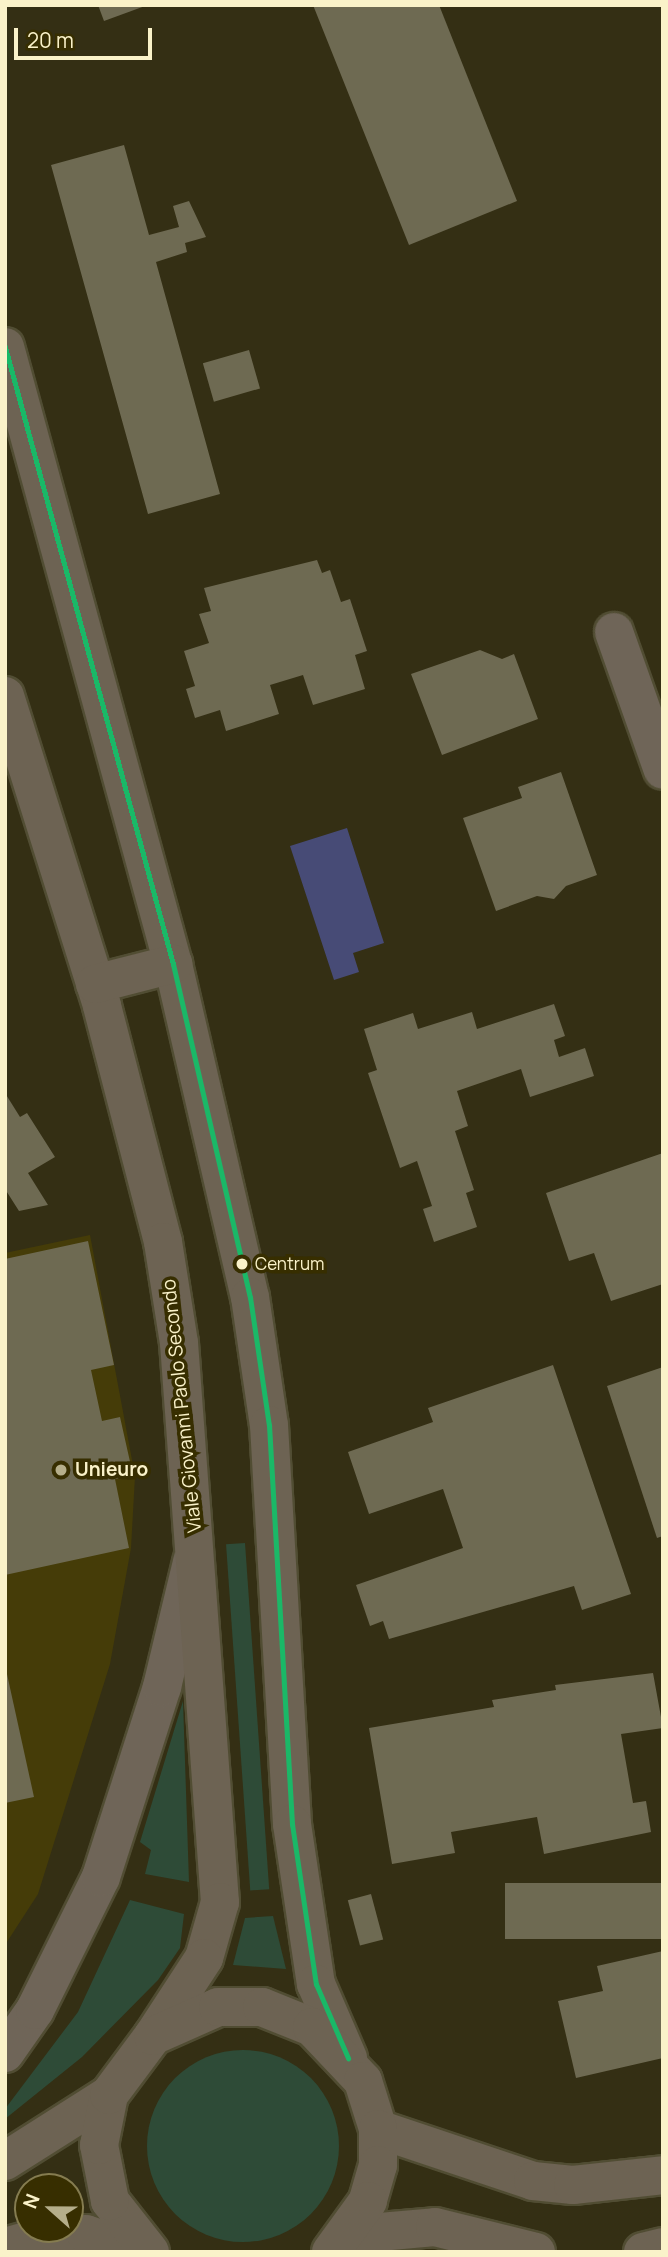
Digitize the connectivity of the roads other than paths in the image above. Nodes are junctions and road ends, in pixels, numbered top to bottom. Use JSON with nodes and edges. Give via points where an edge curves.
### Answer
{"nodes":[{"id":1,"x":5,"y":347,"type":"edge"},
{"id":2,"x":614,"y":632,"type":"dead end"},
{"id":3,"x":5,"y":696,"type":"edge"},
{"id":4,"x":663,"y":770,"type":"edge"},
{"id":5,"x":173,"y":964,"type":"junction"},
{"id":6,"x":95,"y":984,"type":"junction"},
{"id":7,"x":196,"y":1543,"type":"junction"},
{"id":8,"x":153,"y":2036,"type":"junction"},
{"id":9,"x":5,"y":2053,"type":"edge"},
{"id":10,"x":348,"y":2058,"type":"junction"},
{"id":11,"x":109,"y":2095,"type":"junction"},
{"id":12,"x":378,"y":2129,"type":"junction"},
{"id":13,"x":5,"y":2161,"type":"edge"},
{"id":14,"x":663,"y":2175,"type":"edge"},
{"id":15,"x":5,"y":2247,"type":"edge"},
{"id":16,"x":663,"y":2247,"type":"edge"},
{"id":17,"x":139,"y":2252,"type":"edge"},
{"id":18,"x":150,"y":2252,"type":"edge"},
{"id":19,"x":331,"y":2252,"type":"edge"},
{"id":20,"x":536,"y":2252,"type":"edge"},
{"id":21,"x":643,"y":2252,"type":"edge"}],
"edges":[{"from":1,"to":5,"type":"main road"},
{"from":2,"to":4,"type":"street"},
{"from":3,"to":6,"type":"main road","name":"Viale Giovanni Paolo Secondo"},
{"from":5,"to":6,"type":"main road"},
{"from":5,"to":10,"type":"main road","via":[[250,1297],[269,1426],[295,1851],[316,1984]]},
{"from":6,"to":7,"type":"main road","name":"Viale Giovanni Paolo Secondo","via":[[163,1242]]},
{"from":7,"to":8,"type":"main road","name":"Viale Giovanni Paolo Secondo","via":[[220,1902],[204,1958]]},
{"from":7,"to":9,"type":"street","via":[[162,1687],[101,1877],[35,2010]]},
{"from":8,"to":10,"type":"main road","via":[[218,2007],[262,2007],[312,2027]]},
{"from":8,"to":11,"type":"main road","name":"Viale Giovanni Paolo Secondo"},
{"from":10,"to":12,"type":"main road","via":[[363,2081]]},
{"from":11,"to":13,"type":"main road"},
{"from":11,"to":18,"type":"main road","via":[[99,2146],[110,2201]]},
{"from":12,"to":14,"type":"main road","via":[[533,2181],[573,2185]]},
{"from":12,"to":19,"type":"main road","via":[[378,2165],[368,2202]]},
{"from":15,"to":17,"type":"main road","via":[[54,2233],[86,2234]]},
{"from":16,"to":21,"type":"main road"},
{"from":19,"to":20,"type":"main road","via":[[357,2234],[424,2227]]}]}
